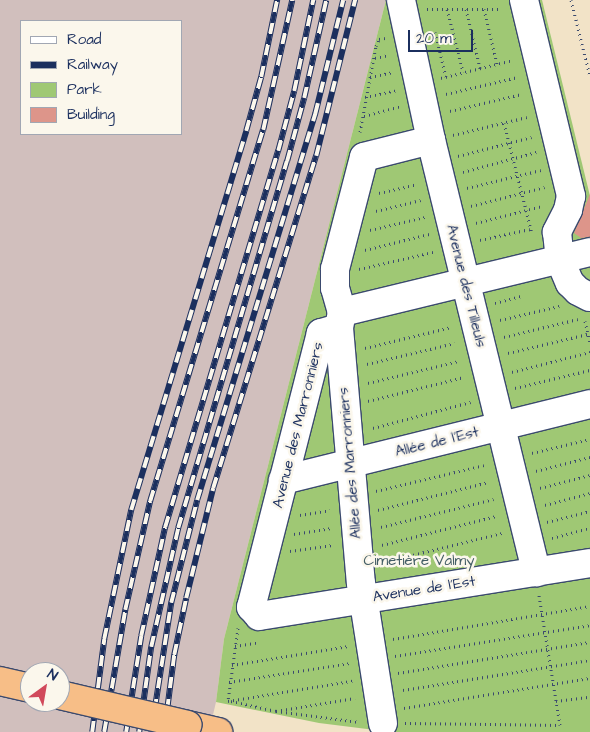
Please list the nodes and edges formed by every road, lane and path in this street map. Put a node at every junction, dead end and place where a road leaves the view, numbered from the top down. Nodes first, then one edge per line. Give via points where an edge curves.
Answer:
1 (571, 0) edge
2 (524, 2) edge
3 (412, 5) edge
4 (430, 9) junction
5 (447, 9) junction
6 (466, 9) junction
7 (484, 9) junction
8 (432, 19) dead end
9 (434, 28) dead end
10 (390, 37) dead end
11 (394, 53) dead end
12 (375, 58) junction
13 (522, 58) dead end
14 (497, 64) junction
15 (480, 68) junction
16 (398, 71) dead end
17 (462, 72) junction
18 (526, 75) dead end
19 (446, 76) junction
20 (590, 76) edge
21 (370, 77) junction
22 (435, 80) dead end
23 (402, 88) dead end
24 (530, 92) dead end
25 (438, 96) dead end
26 (365, 97) junction
27 (406, 105) dead end
28 (442, 113) dead end
29 (542, 113) junction
30 (364, 116) junction
31 (504, 122) junction
32 (431, 140) junction
33 (509, 143) junction
34 (544, 150) dead end
35 (364, 157) junction
36 (452, 157) dead end
37 (513, 158) junction
38 (549, 168) dead end
39 (456, 174) dead end
40 (518, 176) junction
41 (425, 182) dead end
42 (461, 190) dead end
43 (522, 193) junction
44 (371, 195) dead end
45 (429, 199) dead end
46 (560, 206) junction
47 (465, 207) dead end
48 (526, 210) junction
49 (366, 213) dead end
50 (433, 215) dead end
51 (470, 224) dead end
52 (531, 228) junction
53 (361, 232) dead end
54 (437, 232) dead end
55 (474, 241) dead end
56 (441, 250) dead end
57 (356, 252) dead end
58 (590, 252) edge
59 (550, 263) junction
60 (351, 271) dead end
61 (466, 284) junction
62 (561, 305) dead end
63 (587, 307) edge
64 (341, 320) junction
65 (494, 322) dead end
66 (459, 325) dead end
67 (588, 334) dead end
68 (498, 338) dead end
69 (463, 341) dead end
70 (357, 350) dead end
71 (590, 352) edge
72 (502, 355) dead end
73 (468, 358) dead end
74 (358, 366) dead end
75 (590, 370) edge
76 (506, 373) dead end
77 (472, 375) dead end
78 (360, 385) dead end
79 (510, 389) dead end
80 (478, 400) dead end
81 (362, 402) dead end
82 (590, 404) edge
83 (501, 426) junction
84 (365, 430) dead end
85 (590, 439) edge
86 (527, 454) dead end
87 (590, 457) edge
88 (493, 463) dead end
89 (350, 464) junction
90 (531, 472) dead end
91 (590, 475) edge
92 (283, 480) junction
93 (497, 480) dead end
94 (535, 490) dead end
95 (368, 493) dead end
96 (590, 493) edge
97 (502, 497) dead end
98 (539, 506) dead end
99 (590, 511) edge
100 (506, 513) dead end
101 (291, 516) dead end
102 (355, 523) junction
103 (543, 523) dead end
104 (590, 528) edge
105 (510, 530) dead end
106 (286, 535) dead end
107 (547, 539) dead end
108 (374, 547) dead end
109 (281, 553) dead end
110 (590, 563) edge
111 (376, 564) dead end
112 (536, 572) junction
113 (363, 599) junction
114 (590, 606) edge
115 (543, 614) junction
116 (259, 616) joint
117 (590, 625) edge
118 (546, 632) junction
119 (371, 651) junction
120 (590, 660) edge
121 (232, 665) dead end
122 (551, 666) junction
123 (590, 678) edge
124 (0, 681) edge
125 (229, 682) dead end
126 (554, 684) junction
127 (20, 686) edge
128 (70, 697) edge
129 (590, 697) edge
130 (228, 701) dead end
131 (556, 701) junction
132 (381, 710) junction
133 (276, 711) junction
134 (218, 732) edge

1 - 20 path
2 - 7 path via 502,9
2 - 29 lane
3 - 4 path
3 - 32 lane, Avenue des Tilleuls
4 - 5 path
4 - 8 path
5 - 6 path
5 - 17 path
6 - 7 path
6 - 15 path
7 - 14 path
9 - 19 path
10 - 12 path via 379,39
11 - 12 path
12 - 21 path
13 - 14 path
14 - 15 path
15 - 17 path
16 - 21 path
17 - 19 path
18 - 25 path
19 - 22 path
21 - 26 path
23 - 26 path
24 - 28 path
26 - 30 path
27 - 30 path
29 - 31 path
29 - 33 path via 540,135
29 - 46 lane
30 - 35 path via 359,134
31 - 32 path
31 - 33 path
32 - 35 lane
32 - 61 lane, Avenue des Tilleuls
33 - 36 path
33 - 37 path
34 - 37 path
35 - 64 lane via 335,269
37 - 39 path
37 - 40 path
38 - 40 path
40 - 42 path
40 - 43 path
41 - 44 path
43 - 46 path via 553,185
43 - 47 path
43 - 48 path
45 - 49 path
46 - 48 path
46 - 52 path
46 - 59 lane
48 - 51 path
48 - 52 path
50 - 53 path
52 - 55 path
52 - 59 path
54 - 57 path
56 - 60 path
58 - 59 lane
59 - 61 lane
59 - 63 lane via 578,290
61 - 64 lane
61 - 83 lane, Avenue des Tilleuls
62 - 65 path
63 - 68 path
64 - 89 lane, Allée des Marronniers
64 - 92 lane, Avenue des Marronniers via 321,333
66 - 70 path
67 - 72 path
69 - 74 path
71 - 76 path
73 - 78 path
75 - 79 path
77 - 81 path
80 - 84 path
82 - 83 lane, Allée de l'Est
83 - 89 lane, Allée de l'Est
83 - 112 lane, Avenue des Tilleuls
85 - 86 path
87 - 90 path
88 - 95 path
89 - 92 lane, Allée de l'Est
89 - 102 lane, Allée des Marronniers
91 - 94 path
92 - 116 lane, Avenue des Marronniers via 251,607
93 - 102 path
96 - 98 path
97 - 102 path
99 - 103 path
100 - 108 path
101 - 102 path
102 - 106 path
102 - 109 path
102 - 113 lane, Allée des Marronniers
104 - 107 path
105 - 111 path
110 - 112 lane, Avenue de l'Est
112 - 113 lane, Avenue de l'Est
112 - 115 path
113 - 116 lane, Avenue de l'Est
113 - 119 lane, Allée des Marronniers
114 - 115 path
115 - 118 path
115 - 119 path
117 - 118 path
118 - 119 path
118 - 122 path
119 - 121 path
119 - 125 path
119 - 132 lane, Allée des Marronniers
120 - 122 path
122 - 126 path
122 - 132 path
123 - 126 path
124 - 127 highway
126 - 131 path
126 - 132 path
128 - 134 highway, bridge
129 - 131 path
130 - 133 path
131 - 132 path via 560,725
132 - 133 path
132 - 133 path via 339,721

